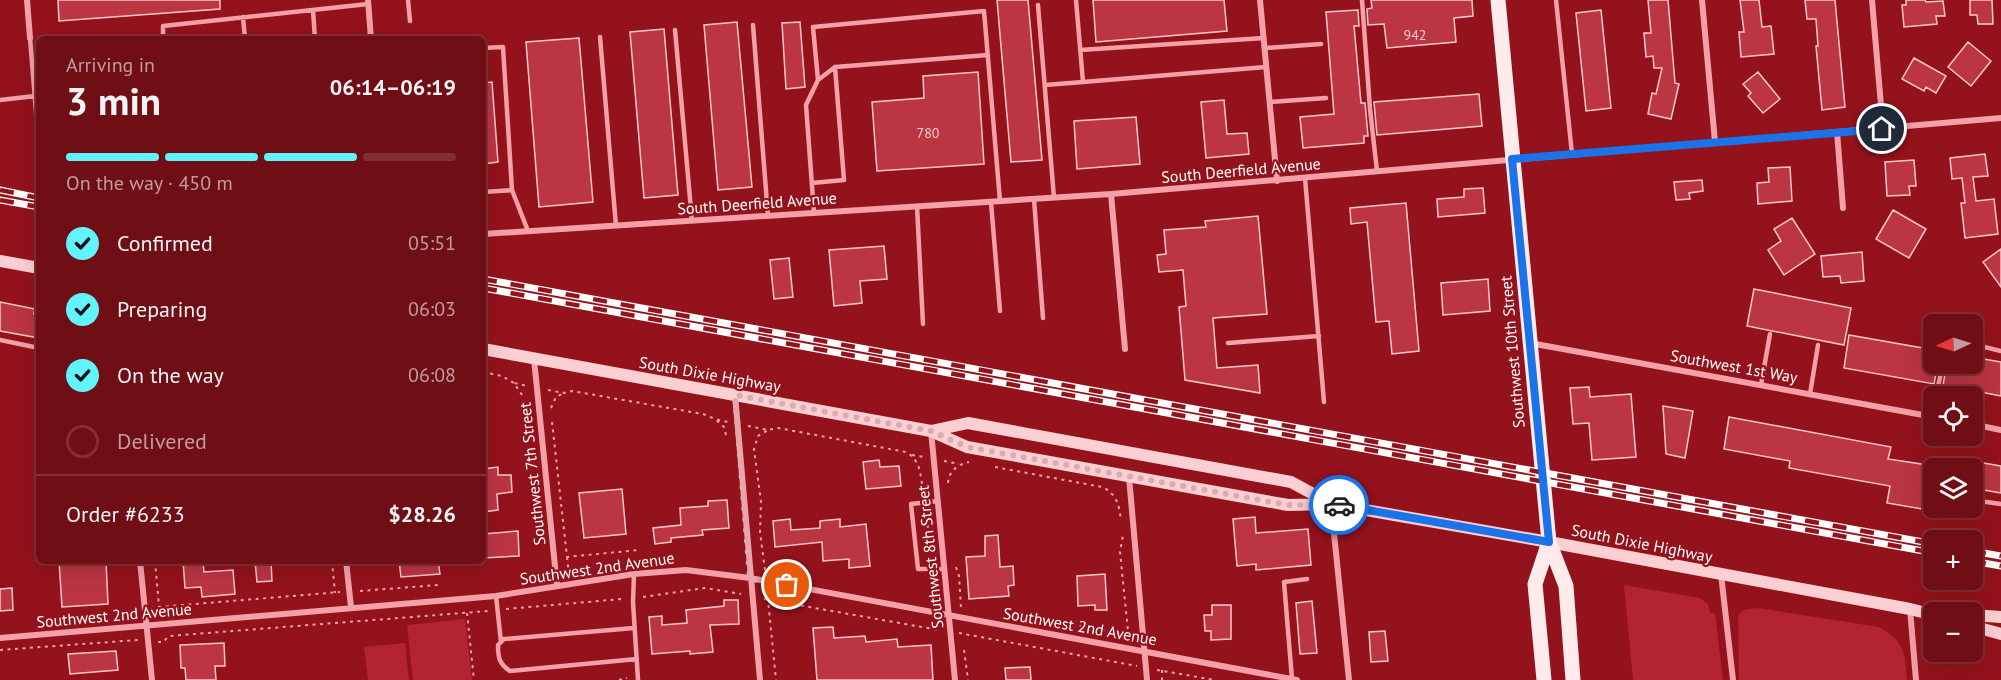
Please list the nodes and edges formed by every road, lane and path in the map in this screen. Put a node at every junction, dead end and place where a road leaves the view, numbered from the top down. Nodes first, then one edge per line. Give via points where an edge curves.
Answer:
1 (27, 0) edge
2 (408, 0) edge
3 (1076, 0) edge
4 (1260, 0) edge
5 (1362, 0) edge
6 (1498, 0) edge
7 (1556, 0) edge
8 (1702, 0) edge
9 (1872, 0) edge
10 (368, 2) edge
11 (1038, 4) dead end
12 (313, 10) junction
13 (243, 18) junction
14 (410, 21) dead end
15 (753, 25) dead end
16 (675, 30) dead end
17 (163, 36) edge
18 (245, 36) edge
19 (315, 36) edge
20 (371, 36) edge
21 (600, 37) dead end
22 (30, 38) joint
23 (1264, 38) junction
24 (1322, 44) dead end
25 (486, 48) edge
26 (1265, 48) junction
27 (1080, 50) junction
28 (988, 55) junction
29 (835, 67) junction
30 (1266, 67) junction
31 (818, 80) junction
32 (1083, 82) junction
33 (1045, 85) junction
34 (35, 96) junction
35 (1326, 98) dead end
36 (0, 99) edge
37 (1270, 102) junction
38 (36, 109) edge
39 (2001, 118) edge
40 (1882, 129) junction
41 (1837, 132) junction
42 (1715, 142) junction
43 (1572, 154) junction
44 (1512, 159) junction
45 (1377, 171) junction
46 (1305, 178) junction
47 (1277, 181) junction
48 (812, 183) junction
49 (512, 190) junction
50 (486, 192) edge
51 (1111, 194) junction
52 (1054, 198) junction
53 (1034, 199) junction
54 (1000, 201) junction
55 (991, 202) junction
56 (917, 206) junction
57 (1844, 208) dead end
58 (814, 213) junction
59 (768, 216) junction
60 (692, 221) junction
61 (616, 226) junction
62 (528, 231) junction
63 (486, 234) edge
64 (0, 261) edge
65 (36, 267) edge
66 (1000, 311) dead end
67 (1043, 318) dead end
68 (923, 324) dead end
69 (1770, 334) dead end
70 (1319, 336) junction
71 (0, 340) edge
72 (1228, 343) dead end
73 (1530, 343) junction
74 (1818, 345) dead end
75 (36, 347) edge
76 (1983, 347) edge
77 (1125, 349) dead end
78 (486, 350) edge
79 (2001, 351) edge
80 (534, 358) junction
81 (486, 373) edge
82 (514, 383) junction
83 (1761, 385) junction
84 (537, 387) junction
85 (564, 393) junction
86 (1810, 394) junction
87 (522, 395) dead end
88 (735, 395) junction
89 (1324, 402) dead end
90 (1923, 415) edge
91 (715, 419) junction
92 (737, 423) junction
93 (1983, 426) edge
94 (768, 430) junction
95 (2001, 430) edge
96 (931, 431) junction
97 (726, 435) dead end
98 (893, 448) dead end
99 (979, 464) dead end
100 (989, 466) dead end
101 (1129, 476) junction
102 (948, 488) dead end
103 (938, 501) junction
104 (1983, 502) edge
105 (1331, 504) junction
106 (2001, 504) edge
107 (1122, 525) dead end
108 (1123, 535) dead end
109 (1549, 542) junction
110 (638, 550) dead end
111 (567, 557) junction
112 (140, 564) edge
113 (155, 564) edge
114 (332, 564) edge
115 (346, 564) edge
116 (955, 566) dead end
117 (945, 569) junction
118 (634, 574) junction
119 (1721, 574) junction
120 (750, 579) junction
121 (1307, 579) dead end
122 (766, 582) junction
123 (570, 584) junction
124 (438, 585) dead end
125 (557, 586) junction
126 (364, 590) dead end
127 (349, 591) junction
128 (335, 592) junction
129 (496, 596) junction
130 (752, 596) junction
131 (633, 598) junction
132 (768, 599) junction
133 (159, 607) junction
134 (351, 608) junction
135 (1910, 609) junction
136 (497, 610) junction
137 (1923, 610) edge
138 (1923, 612) edge
139 (467, 613) junction
140 (949, 615) junction
141 (1983, 616) edge
142 (2001, 617) edge
143 (962, 618) junction
144 (1065, 623) dead end
145 (161, 625) junction
146 (147, 626) junction
147 (634, 628) junction
148 (1983, 629) edge
149 (951, 632) junction
150 (961, 634) junction
151 (2001, 634) edge
152 (0, 638) edge
153 (163, 642) junction
154 (501, 642) junction
155 (148, 643) junction
156 (963, 645) dead end
157 (0, 650) edge
158 (1145, 652) junction
159 (637, 659) junction
160 (1146, 668) junction
161 (1162, 670) junction
162 (152, 680) edge
163 (474, 680) edge
164 (638, 680) edge
165 (760, 680) edge
166 (776, 680) edge
167 (955, 680) edge
168 (968, 680) edge
169 (1147, 680) edge
170 (1162, 680) edge
171 (1215, 680) edge
172 (1295, 680) edge
173 (1348, 680) edge
174 (1544, 680) edge
175 (1573, 680) edge
176 (1733, 680) edge
177 (1916, 680) edge

1 - 22 street
2 - 14 lane
3 - 27 lane
4 - 23 street
5 - 45 lane
6 - 44 main road, Southwest 10th Street
7 - 43 lane
8 - 42 street
9 - 40 street
10 - 12 lane
10 - 20 street
11 - 33 lane
12 - 13 lane
12 - 19 lane
13 - 17 lane via 163,26
13 - 18 lane
15 - 59 lane
16 - 60 lane
21 - 61 lane
22 - 34 lane
23 - 26 street
23 - 27 lane
24 - 26 lane
25 - 49 lane via 503,47
26 - 30 street
27 - 32 lane
28 - 29 lane
28 - 31 lane via 984,11 813,27
28 - 54 lane
29 - 31 lane
29 - 48 lane via 844,180
30 - 32 lane
30 - 37 street
31 - 48 lane via 806,105
32 - 33 lane
33 - 52 lane
34 - 36 lane
34 - 38 lane
35 - 37 lane
37 - 47 street
39 - 40 street, South Deerfield Avenue
40 - 41 street, South Deerfield Avenue
41 - 42 street, South Deerfield Avenue
41 - 57 street
42 - 43 street, South Deerfield Avenue
43 - 44 street, South Deerfield Avenue
44 - 45 street, South Deerfield Avenue
44 - 73 main road, Southwest 10th Street
45 - 46 street, South Deerfield Avenue
46 - 47 street, South Deerfield Avenue
46 - 70 lane
47 - 51 street, South Deerfield Avenue
48 - 58 lane
49 - 50 lane
49 - 62 lane
51 - 52 street, South Deerfield Avenue
51 - 77 street
52 - 53 street, South Deerfield Avenue
53 - 54 street, South Deerfield Avenue
53 - 67 lane
54 - 55 street, South Deerfield Avenue
55 - 56 street, South Deerfield Avenue
55 - 66 lane
56 - 58 street, South Deerfield Avenue
56 - 68 lane
58 - 59 street, South Deerfield Avenue
59 - 60 street, South Deerfield Avenue
60 - 61 street, South Deerfield Avenue
61 - 62 street, South Deerfield Avenue
62 - 63 street, South Deerfield Avenue
64 - 65 main road
69 - 83 lane
70 - 72 lane
70 - 89 lane
71 - 75 lane
73 - 83 street, Southwest 1st Way
73 - 109 main road, Southwest 10th Street
74 - 86 lane
76 - 79 lane
78 - 80 main road, South Dixie Highway
80 - 84 street, Southwest 7th Street
80 - 88 main road, South Dixie Highway
81 - 82 path
82 - 84 path
82 - 87 path
83 - 86 street, Southwest 1st Way
84 - 85 path
84 - 125 street, Southwest 7th Street
85 - 91 path via 572,391
85 - 111 path via 556,397 550,415
86 - 90 street, Southwest 1st Way
88 - 92 street
88 - 96 main road, South Dixie Highway
91 - 92 path
91 - 97 path
92 - 94 path
92 - 120 street
93 - 95 street
94 - 98 path via 777,428
94 - 122 path via 758,436 754,449
96 - 101 main road, South Dixie Highway via 967,447
96 - 103 street, Southwest 8th Street
96 - 105 main road, South Dixie Highway via 968,423 1291,482
99 - 102 path via 968,462 954,468
100 - 107 path via 1110,490 1119,505
101 - 105 main road, South Dixie Highway via 1288,505
101 - 158 street
103 - 117 street, Southwest 8th Street
103 - 117 lane via 911,504 918,569
104 - 106 lane
105 - 109 main road, South Dixie Highway
105 - 173 street
108 - 144 path via 1120,552 1128,631 1126,634
109 - 119 main road, South Dixie Highway
109 - 174 main road, Southwest 10th Street via 1535,584
109 - 175 main road, Southwest 10th Street via 1566,586
110 - 111 path
111 - 123 path
112 - 146 street
113 - 133 path
114 - 128 path
115 - 127 street
116 - 143 path
117 - 140 street, Southwest 8th Street
118 - 120 street, Southwest 2nd Avenue via 686,570
118 - 123 street, Southwest 2nd Avenue
118 - 131 lane
119 - 135 main road, South Dixie Highway
119 - 176 street
120 - 122 street, Southwest 2nd Avenue
120 - 130 street
121 - 172 lane via 1284,582
122 - 132 path
122 - 140 street, Southwest 2nd Avenue
123 - 125 street, Southwest 2nd Avenue
124 - 126 path
125 - 129 street, Southwest 2nd Avenue
127 - 128 path
127 - 134 street
128 - 133 path
129 - 134 street, Southwest 2nd Avenue
129 - 136 lane
130 - 131 path via 705,588
130 - 132 path
130 - 165 street
131 - 136 path
131 - 147 lane
132 - 149 path
132 - 166 path
133 - 145 path
134 - 145 street, Southwest 2nd Avenue
135 - 137 main road, South Dixie Highway
135 - 138 main road, South Dixie Highway
135 - 177 street
136 - 139 path
136 - 154 lane
139 - 153 path via 169,636
139 - 163 path
140 - 143 street, Southwest 2nd Avenue
140 - 149 street, Southwest 8th Street
141 - 142 main road
143 - 150 path
143 - 158 street, Southwest 2nd Avenue
145 - 146 street, Southwest 2nd Avenue
145 - 153 path
146 - 152 street, Southwest 2nd Avenue
146 - 155 street
147 - 154 lane
147 - 159 lane
148 - 151 main road
149 - 150 path
149 - 167 street, Southwest 8th Street
150 - 160 path
153 - 155 path
154 - 159 lane via 498,656 502,666 510,671
155 - 157 path via 133,639
155 - 162 street
156 - 168 path
158 - 160 street
158 - 172 street, Southwest 2nd Avenue
159 - 164 lane
160 - 161 path
160 - 169 street
161 - 170 path
161 - 171 path

